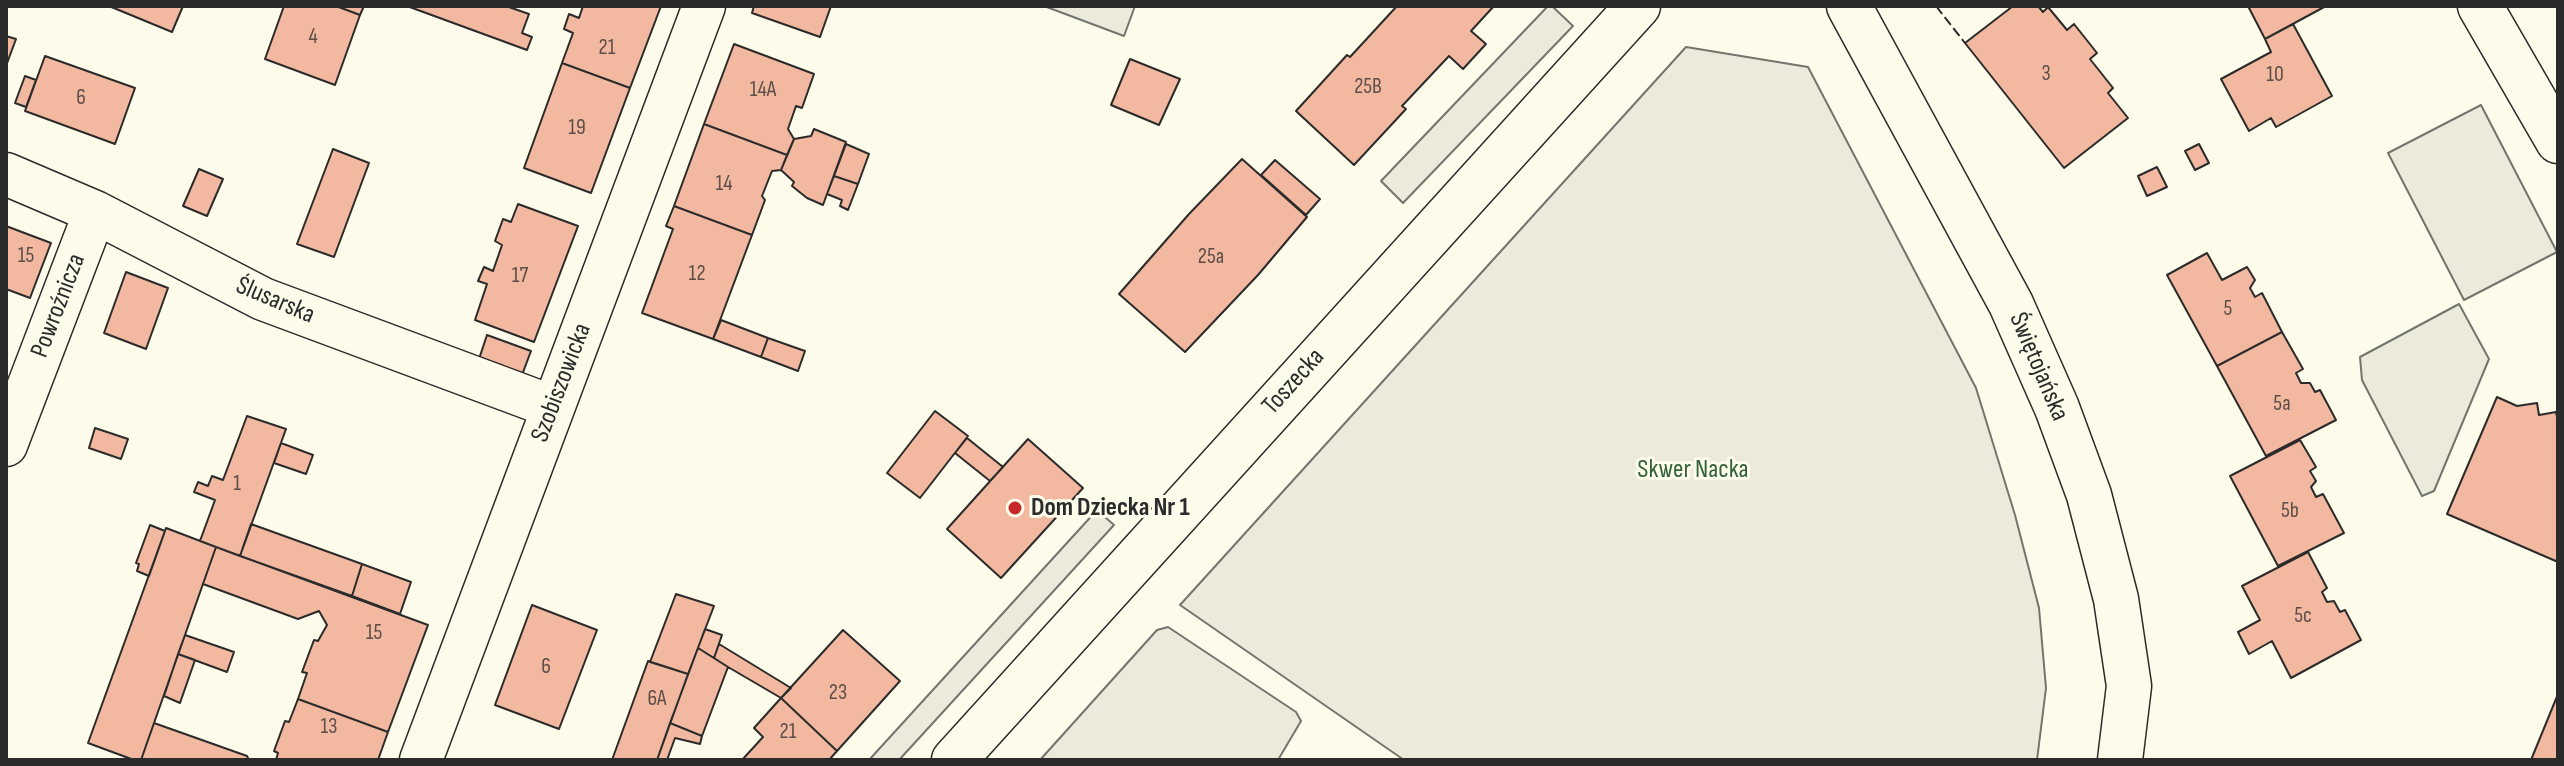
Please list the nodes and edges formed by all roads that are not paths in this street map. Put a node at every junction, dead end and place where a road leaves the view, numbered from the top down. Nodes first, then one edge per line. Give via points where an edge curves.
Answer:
1 (704, 6) edge
2 (1638, 6) edge
3 (1849, 6) edge
4 (2480, 6) edge
5 (2558, 141) edge
6 (6, 174) edge
7 (95, 212) junction
8 (553, 407) junction
9 (6, 445) edge
10 (421, 760) edge
11 (954, 760) edge
12 (2120, 760) edge

1 - 8 street, Szobiszowicka
2 - 11 main road, Toszecka
3 - 12 main road, Świętojańska via 2011,304 2089,495 2116,599 2129,686
4 - 5 main road
6 - 7 street, Ślusarska
7 - 8 street, Ślusarska via 263,299
7 - 9 street, Powroźnicza
8 - 10 street, Szobiszowicka

